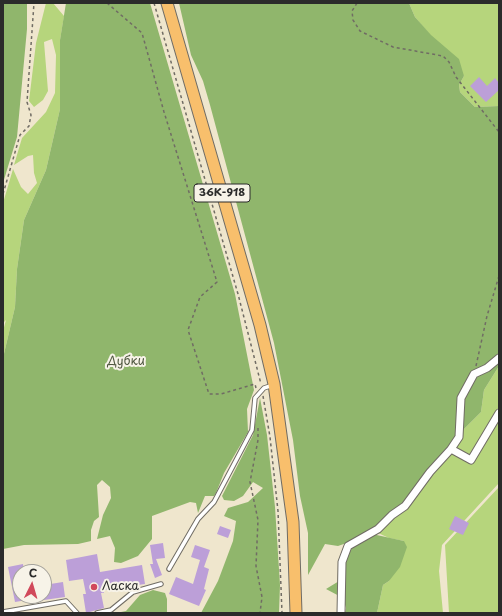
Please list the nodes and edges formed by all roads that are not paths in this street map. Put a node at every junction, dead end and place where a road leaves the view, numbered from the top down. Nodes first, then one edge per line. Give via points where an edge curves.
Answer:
1 (167, 3) edge
2 (499, 358) edge
3 (274, 384) junction
4 (499, 413) edge
5 (451, 449) junction
6 (169, 569) dead end
7 (161, 584) dead end
8 (3, 612) edge
9 (77, 613) edge
10 (97, 613) edge
11 (296, 613) edge
12 (341, 613) edge

1 - 3 main road, 36К-918 via 260,324
2 - 5 street via 474,374 460,398 459,437
3 - 6 lane via 262,390 255,398 252,430 214,502 198,519
3 - 11 main road, 36К-918 via 293,522
4 - 5 street via 471,460
5 - 12 street via 405,506 378,529 348,546 342,562
7 - 10 lane via 134,592 111,610
8 - 9 lane via 66,601

